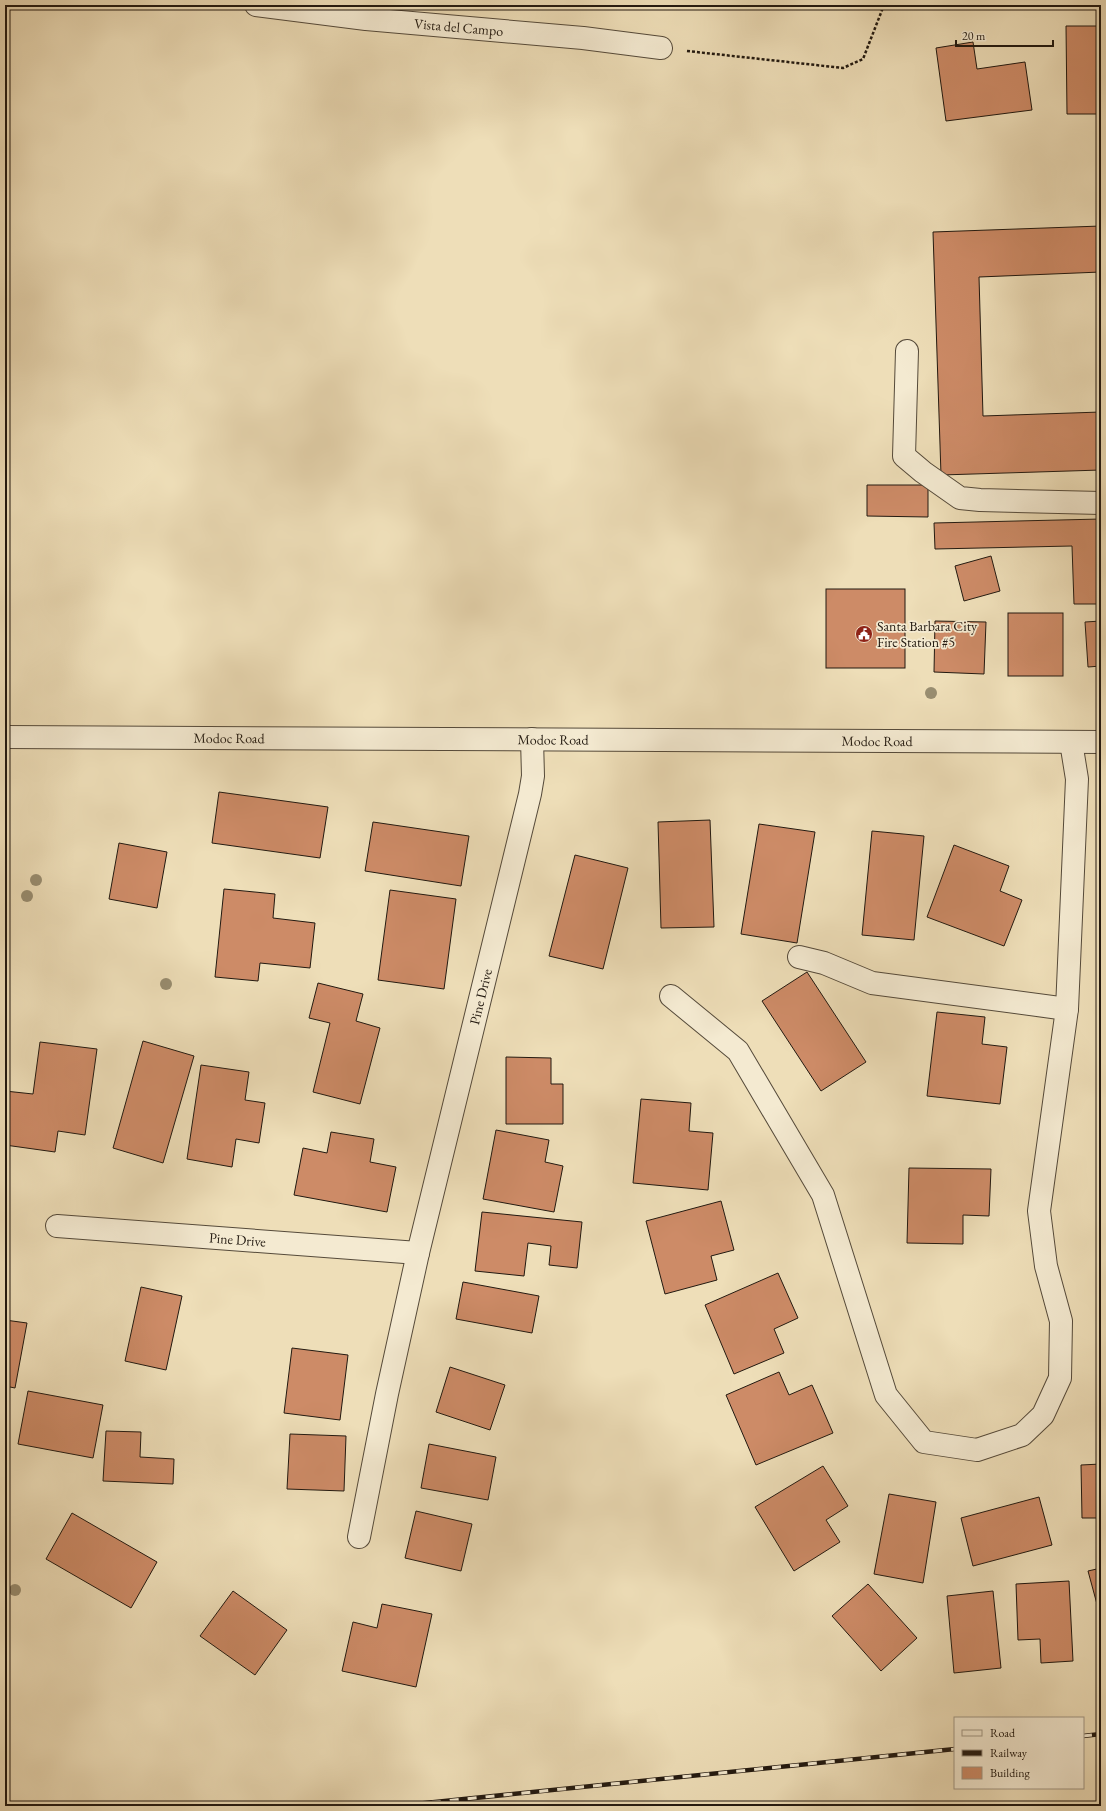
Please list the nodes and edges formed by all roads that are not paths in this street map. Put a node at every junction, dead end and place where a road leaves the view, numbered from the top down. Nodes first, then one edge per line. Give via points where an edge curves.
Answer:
1 (256, 5) edge
2 (661, 48) road end
3 (907, 351) dead end
4 (1101, 503) edge
5 (5, 737) edge
6 (532, 739) junction
7 (1071, 742) junction
8 (1101, 742) edge
9 (799, 957) dead end
10 (671, 996) dead end
11 (1067, 1009) junction
12 (57, 1226) dead end
13 (418, 1253) junction
14 (359, 1537) dead end

1 - 2 street, Vista del Campo via 366,19 583,38
3 - 4 street via 904,456 923,472 960,498
5 - 6 street, Modoc Road
6 - 7 street, Modoc Road
6 - 13 street, Pine Drive via 533,776 530,794
7 - 8 street, Modoc Road
7 - 11 street via 1077,779
9 - 11 street via 824,963 872,983
10 - 11 street via 738,1050 823,1195 886,1395 924,1442 977,1450 1022,1434 1043,1416 1060,1378 1060,1321 1046,1266 1039,1211
12 - 13 street, Pine Drive
13 - 14 street, Pine Drive

